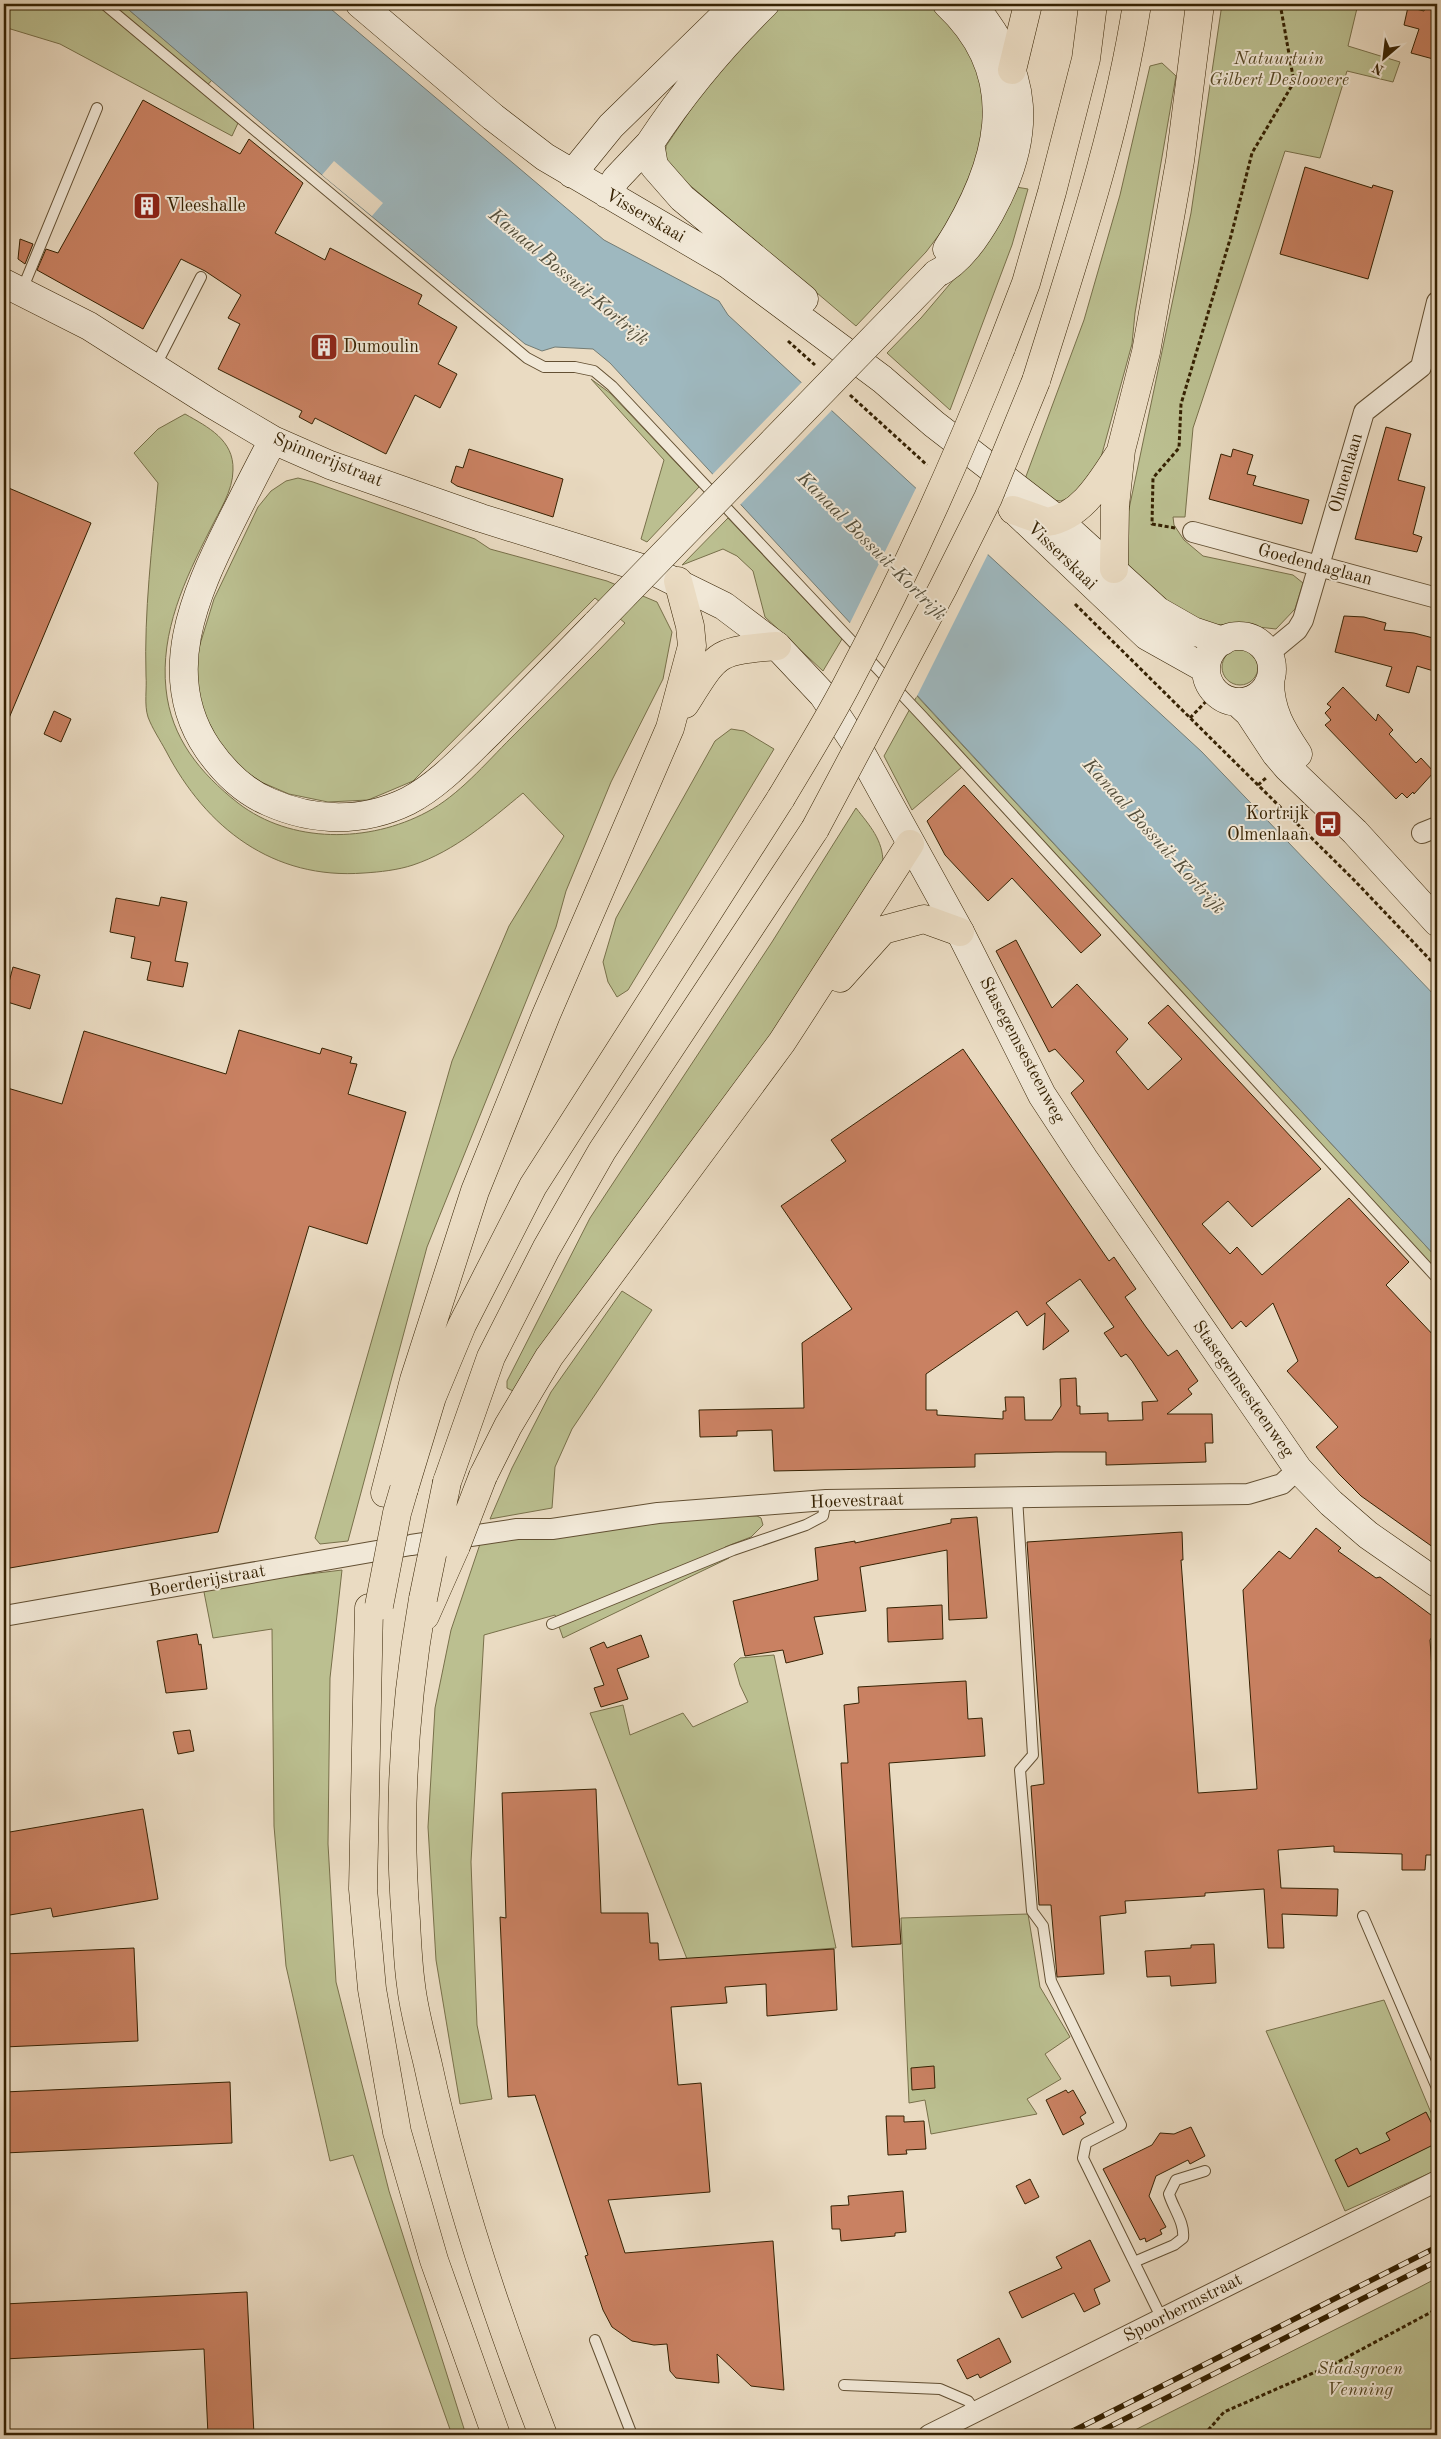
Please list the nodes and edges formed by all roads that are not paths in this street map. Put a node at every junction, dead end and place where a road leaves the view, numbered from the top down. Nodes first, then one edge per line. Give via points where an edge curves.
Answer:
1 (104, 4) edge
2 (360, 4) edge
3 (736, 4) edge
4 (765, 4) edge
5 (947, 4) edge
6 (972, 4) edge
7 (1028, 4) edge
8 (1093, 4) edge
9 (1137, 4) edge
10 (1200, 4) edge
11 (1012, 70) junction
12 (97, 108) dead end
13 (996, 132) junction
14 (650, 143) junction
15 (572, 174) junction
16 (607, 194) junction
17 (936, 274) junction
18 (201, 277) dead end
19 (13, 287) edge
20 (1437, 302) edge
21 (154, 368) junction
22 (882, 379) junction
23 (934, 424) junction
24 (273, 440) junction
25 (1121, 450) junction
26 (1013, 510) junction
27 (1057, 519) junction
28 (1193, 532) road end
29 (1320, 565) junction
30 (1114, 569) junction
31 (678, 581) junction
32 (1437, 598) edge
33 (1223, 640) junction
34 (777, 646) junction
35 (1268, 654) junction
36 (1270, 681) junction
37 (1219, 688) junction
38 (670, 728) junction
39 (1355, 832) junction
40 (910, 844) junction
41 (1437, 922) edge
42 (960, 932) junction
43 (782, 1042) junction
44 (1437, 1278) edge
45 (1298, 1469) junction
46 (394, 1491) junction
47 (1017, 1498) junction
48 (826, 1500) junction
49 (411, 1545) joint
50 (1437, 1583) edge
51 (428, 1598) junction
52 (4, 1616) edge
53 (552, 1624) dead end
54 (1363, 1916) dead end
55 (1437, 2088) edge
56 (1205, 2171) dead end
57 (1437, 2180) edge
58 (1134, 2262) junction
59 (1162, 2319) junction
60 (595, 2340) dead end
61 (844, 2385) dead end
62 (976, 2412) junction
63 (496, 2435) edge
64 (543, 2435) edge
65 (632, 2435) edge
66 (929, 2435) edge

1 - 44 lane via 527,358 544,367 594,371 612,386 922,716
2 - 15 street, Visserskaai via 493,117
3 - 15 street via 611,126
4 - 14 street via 684,95
5 - 13 street via 961,18 988,62 997,102
6 - 11 street via 997,38
7 - 11 highway
8 - 46 highway, bridge via 1086,59 1026,284 952,469 909,561 846,688 781,798 533,1186 462,1325
9 - 51 highway, bridge via 1127,65 1091,206 1036,380 988,498 877,716 815,829 602,1151 546,1249 491,1357 447,1482
10 - 25 highway via 1180,161 1155,304
11 - 13 street
11 - 17 street via 1020,126 1010,173 971,242 949,268
12 - 19 lane
13 - 17 street via 983,181 939,260
14 - 16 street via 616,179
14 - 22 street via 654,166 682,198 818,310
15 - 16 street, Visserskaai
16 - 22 street, Visserskaai via 728,265
17 - 24 street, bridge via 467,755 429,788 410,800 376,813 329,818 291,811 256,796 227,774 197,732 187,704 183,658 190,620 204,579
18 - 21 lane
19 - 21 street, Spinnerijstraat via 89,326
20 - 29 street, Olmenlaan via 1421,367 1364,412
21 - 24 street, Spinnerijstraat
22 - 23 street, Visserskaai
23 - 26 street, Visserskaai
23 - 27 street, Visserskaai
24 - 31 street, Spinnerijstraat via 481,518 623,560
25 - 27 highway via 1093,492 1078,507
25 - 30 highway via 1115,506
26 - 27 highway via 1047,522
26 - 37 street, Visserskaai via 1147,636
27 - 30 street, Visserskaai
28 - 29 street, Goedendaglaan
29 - 32 street, Goedendaglaan
29 - 35 street, Olmenlaan via 1300,625
30 - 33 street, Visserskaai via 1166,617 1193,631
31 - 34 street, Stasegemsesteenweg via 724,606
31 - 38 highway via 692,646
33 - 35 street via 1243,636 1262,645
33 - 37 street via 1209,654
34 - 38 highway via 734,650 717,658
34 - 40 street, Stasegemsesteenweg via 823,695 874,775
35 - 36 street
36 - 37 street via 1257,697
36 - 39 street, Visserskaai via 1270,699 1278,724
37 - 39 street, Visserskaai via 1248,713 1276,754 1303,784
38 - 46 highway via 546,1015 475,1191 414,1380
39 - 41 street, Visserskaai
40 - 42 street, Stasegemsesteenweg
40 - 43 highway
42 - 43 highway via 924,919 883,930
42 - 45 street, Stasegemsesteenweg via 1042,1095
43 - 51 highway, bridge via 549,1357 508,1426 483,1476 456,1546
45 - 47 street, Hoevestraat via 1282,1484 1248,1494
45 - 50 street, Stasegemsesteenweg via 1368,1535
46 - 63 highway via 369,1558 374,1607 369,1661 363,1889 372,1988 397,2132 434,2260
47 - 48 street, Hoevestraat
47 - 58 lane via 1033,1756 1020,1770 1032,1911 1043,1926 1051,1981 1121,2125 1086,2143 1083,2158
48 - 49 street, Hoevestraat via 658,1513
48 - 53 lane via 823,1516 806,1525 733,1550
49 - 52 street, Boerderijstraat
51 - 64 highway via 416,1635 403,1750 401,1857 411,1985 441,2128 472,2236 509,2348
54 - 55 lane
56 - 58 lane via 1176,2180 1169,2194 1184,2228 1183,2238
57 - 59 street, Spoorbermstraat
58 - 59 lane
59 - 62 street, Spoorbermstraat
60 - 65 lane
61 - 62 lane via 940,2388 968,2401
62 - 66 street, Spoorbermstraat

